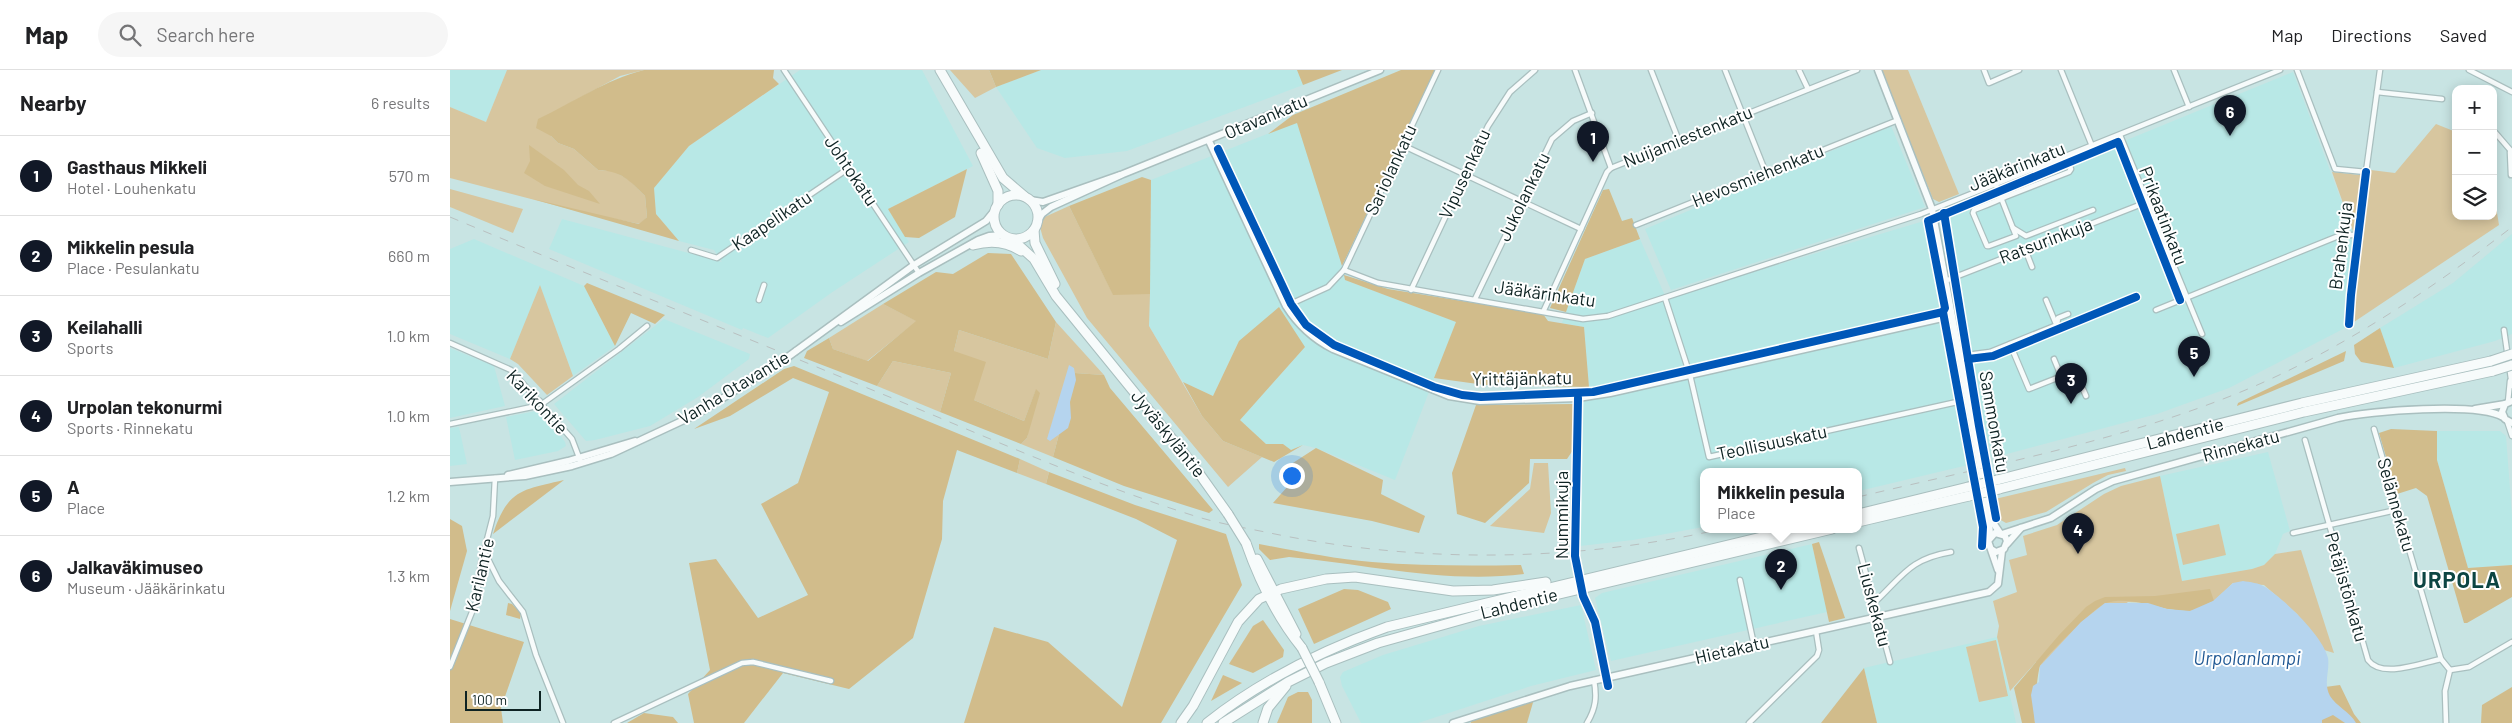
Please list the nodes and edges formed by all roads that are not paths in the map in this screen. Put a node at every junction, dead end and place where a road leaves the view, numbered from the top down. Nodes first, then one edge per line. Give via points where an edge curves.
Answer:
1 (784, 70) edge
2 (940, 70) edge
3 (1380, 70) edge
4 (1438, 70) edge
5 (1535, 70) edge
6 (1575, 70) edge
7 (1651, 70) edge
8 (1725, 70) edge
9 (1799, 70) edge
10 (1857, 70) edge
11 (1878, 70) edge
12 (1984, 70) edge
13 (2019, 70) edge
14 (2068, 70) edge
15 (2174, 70) edge
16 (2280, 70) edge
17 (2297, 70) edge
18 (2380, 70) edge
19 (2470, 70) edge
20 (2061, 71) edge
21 (1808, 89) junction
22 (2377, 92) junction
23 (2512, 92) edge
24 (954, 96) junction
25 (2442, 99) dead end
26 (2189, 107) junction
27 (1592, 112) junction
28 (1743, 115) junction
29 (1898, 120) junction
30 (2120, 135) junction
31 (2497, 135) edge
32 (1209, 141) junction
33 (1679, 141) junction
34 (1402, 145) junction
35 (2092, 146) junction
36 (2511, 152) edge
37 (2066, 156) junction
38 (849, 168) junction
39 (1611, 168) junction
40 (1766, 173) junction
41 (1123, 174) junction
42 (1465, 175) junction
43 (2511, 175) edge
44 (1996, 185) junction
45 (1027, 198) junction
46 (2001, 199) junction
47 (1522, 201) junction
48 (2147, 202) junction
49 (996, 208) junction
50 (1932, 210) junction
51 (2093, 210) dead end
52 (1636, 225) dead end
53 (1035, 226) junction
54 (2013, 228) junction
55 (1581, 229) junction
56 (2358, 234) dead end
57 (1003, 235) junction
58 (1013, 240) junction
59 (973, 245) junction
60 (2024, 249) junction
61 (691, 250) dead end
62 (914, 265) junction
63 (1038, 266) junction
64 (2032, 266) dead end
65 (1344, 270) junction
66 (919, 273) junction
67 (1945, 281) junction
68 (764, 285) dead end
69 (1411, 290) junction
70 (1666, 298) junction
71 (2187, 298) junction
72 (1475, 299) junction
73 (759, 300) dead end
74 (2046, 300) dead end
75 (1286, 306) junction
76 (1544, 310) junction
77 (2156, 310) dead end
78 (2068, 314) dead end
79 (1951, 316) junction
80 (2057, 325) junction
81 (647, 326) dead end
82 (826, 330) junction
83 (1082, 330) junction
84 (2504, 330) dead end
85 (2202, 334) dead end
86 (450, 342) edge
87 (2010, 344) junction
88 (2512, 354) edge
89 (1959, 356) junction
90 (2054, 359) dead end
91 (2512, 365) edge
92 (1690, 375) junction
93 (2061, 376) junction
94 (2511, 383) edge
95 (2086, 396) dead end
96 (1966, 400) junction
97 (541, 402) junction
98 (2508, 402) edge
99 (2472, 411) junction
100 (2507, 420) edge
101 (450, 424) edge
102 (2374, 429) dead end
103 (2512, 436) edge
104 (2305, 440) dead end
105 (581, 460) junction
106 (495, 478) junction
107 (450, 482) edge
108 (1998, 485) junction
109 (1969, 491) junction
110 (1987, 503) junction
111 (2396, 510) junction
112 (1862, 513) edge
113 (1862, 521) edge
114 (2328, 526) junction
115 (2022, 527) junction
116 (1778, 533) edge
117 (1815, 533) edge
118 (2293, 533) dead end
119 (2001, 534) junction
120 (1989, 538) junction
121 (2007, 544) junction
122 (1859, 548) dead end
123 (1991, 549) junction
124 (2002, 551) junction
125 (484, 552) junction
126 (1951, 552) dead end
127 (1998, 570) junction
128 (1584, 578) junction
129 (1740, 580) dead end
130 (1272, 593) junction
131 (1874, 603) junction
132 (1878, 617) junction
133 (1816, 631) junction
134 (2512, 642) edge
135 (1754, 645) junction
136 (2441, 659) junction
137 (1890, 662) dead end
138 (450, 667) edge
139 (2450, 670) junction
140 (1594, 680) junction
141 (831, 681) dead end
142 (1288, 682) junction
143 (1333, 721) edge
144 (563, 723) edge
145 (614, 723) edge
146 (1181, 723) edge
147 (1207, 723) edge
148 (1224, 723) edge
149 (1263, 723) edge
150 (1453, 723) edge
151 (1587, 723) edge
152 (1749, 723) edge
153 (2446, 723) edge

1 - 38 street, Johtokatu
2 - 24 highway
3 - 32 street, Otavankatu
4 - 34 street, Sariolankatu
5 - 42 street, Vipusenkatu via 1510,92 1498,108
6 - 27 street
7 - 33 street
8 - 28 street
9 - 21 street
10 - 21 street, Nuijamiestenkatu
11 - 29 street, Sammonkatu
12 - 13 street via 1989,82
14 - 20 street
15 - 26 street
16 - 26 street, Jääkärinkatu
17 - 22 street via 2335,169 2366,172
18 - 22 street
19 - 23 street
20 - 35 street
21 - 28 street, Nuijamiestenkatu
22 - 25 street
24 - 45 highway via 1003,178
24 - 49 highway via 994,180 999,195
26 - 30 street, Jääkärinkatu
27 - 39 street
27 - 47 street, Jukolankatu via 1573,121 1552,139
28 - 33 street, Nuijamiestenkatu
28 - 40 street
29 - 40 street, Hevosmiehenkatu
29 - 50 street, Sammonkatu
30 - 35 street, Jääkärinkatu
30 - 48 street, Prikaatinkatu
31 - 36 street
32 - 41 street, Otavankatu
32 - 75 street, Yrittäjänkatu
33 - 39 street, Nuijamiestenkatu
34 - 42 street
34 - 65 street, Sariolankatu
35 - 37 street, Jääkärinkatu
36 - 43 street
37 - 44 street, Jääkärinkatu
37 - 46 street via 2070,169 2065,174
38 - 61 street, Kaapelikatu via 717,258
38 - 62 street, Johtokatu
39 - 55 street, Nuijamiestenkatu
40 - 52 street, Hevosmiehenkatu
41 - 45 street, Otavankatu via 1043,202
41 - 53 street, Otavankatu via 1051,207
42 - 47 street
42 - 69 street, Vipusenkatu
44 - 46 street
44 - 50 street, Jääkärinkatu
45 - 49 highway via 1008,196
45 - 53 highway via 1037,210
46 - 54 street
46 - 54 street via 1973,213 1986,246 2016,236
47 - 55 street
47 - 72 street, Jukolankatu
48 - 60 street, Ratsurinkuja
48 - 71 street, Prikaatinkatu
49 - 57 highway via 996,222
49 - 62 street, Vanha Otavantie via 981,225
50 - 67 street, Sammonkatu
50 - 70 street, Jääkärinkatu
51 - 54 street via 2026,236
53 - 58 highway via 1026,238
53 - 83 highway, Jyväskyläntie via 1035,243 1041,257
55 - 76 street, Nuijamiestenkatu
56 - 71 street via 2341,235
57 - 58 highway
57 - 59 street, Vanha Otavantie via 988,236
58 - 63 highway, Jyväskyläntie via 1029,252
59 - 63 highway via 994,241 1010,245
59 - 66 street, Vanha Otavantie
60 - 64 street
60 - 67 street, Ratsurinkuja
62 - 66 street, Johtokatu
62 - 82 street, Vanha Otavantie
63 - 83 highway, Jyväskyläntie
65 - 69 street, Jääkärinkatu via 1378,283
65 - 75 street via 1328,286
66 - 82 street, Vanha Otavantie
67 - 79 street, Sammonkatu
68 - 73 street
69 - 72 street, Jääkärinkatu
70 - 76 street, Jääkärinkatu via 1593,319
70 - 92 street, Teollisuuskatu
71 - 77 street
71 - 85 street, Prikaatinkatu
72 - 76 street, Jääkärinkatu
74 - 80 street
75 - 92 street, Yrittäjänkatu via 1304,329 1325,345 1418,385 1469,400 1593,397
78 - 80 street via 2058,318
79 - 89 street, Sammonkatu
79 - 92 street, Yrittäjänkatu
80 - 87 street
81 - 97 street
82 - 105 street, Vanha Otavantie, bridge via 699,413 624,449
83 - 130 highway, Jyväskyläntie, bridge via 1191,462 1246,543
84 - 94 street
86 - 97 street, Karikontie via 511,370
87 - 89 street via 1990,352
87 - 93 street via 2029,389
88 - 108 highway, Lahdentie, bridge via 2302,403
89 - 96 street, Sammonkatu
90 - 93 street
91 - 108 highway, Lahdentie, bridge
92 - 96 street, Teollisuuskatu via 1709,457
93 - 95 street via 2075,370
94 - 98 street
96 - 110 street, Sammonkatu
97 - 101 street via 532,407
97 - 105 street, Karikontie via 572,439
98 - 99 street, Rinnekatu
98 - 100 street via 2502,409
99 - 100 street, Rinnekatu via 2493,413
99 - 115 street, Rinnekatu via 2386,410 2338,418 2113,481 2051,518
100 - 103 street
102 - 111 street, Selännekatu
104 - 114 street, Petäjistönkatu
105 - 106 street, Vanha Otavantie via 525,476
106 - 107 street, Vanha Otavantie
106 - 125 street, Karilantie via 493,516
108 - 109 highway, Lahdentie, bridge
109 - 112 highway, Lahdentie
109 - 113 highway, Lahdentie
110 - 119 street, Sammonkatu via 1992,522
110 - 120 street, Sammonkatu
111 - 114 street
111 - 136 street, Selännekatu
114 - 118 street
114 - 136 street, Petäjistönkatu via 2371,664 2385,669
115 - 119 street, Rinnekatu
115 - 121 street
116 - 128 highway, Lahdentie
117 - 142 highway, Lahdentie via 1465,617 1378,643
119 - 120 street via 1995,533
119 - 121 street
120 - 123 street
121 - 124 street
122 - 131 street, Liuskekatu
123 - 124 street
123 - 127 street
124 - 127 street, Hietakatu
125 - 138 street, Karilantie via 476,602
125 - 144 street via 499,581 523,612
126 - 131 street via 1927,557 1914,564
127 - 132 street, Hietakatu via 1998,584 1989,592
128 - 130 highway via 1474,591 1341,577
128 - 147 highway, Lahdentie via 1422,617 1362,636 1249,692
129 - 135 street
130 - 143 highway, Jyväskyläntie, bridge via 1319,682
130 - 146 highway via 1259,599 1238,622
131 - 132 street, Liuskekatu
132 - 133 street, Hietakatu
132 - 137 street, Liuskekatu
133 - 135 street, Hietakatu
133 - 152 street via 1817,656
134 - 139 street via 2469,667
135 - 140 street, Hietakatu
136 - 139 street, Selännekatu
139 - 153 street
140 - 150 street, Hietakatu
140 - 151 street via 1597,695
141 - 145 street via 752,662 742,663
142 - 148 highway, Lahdentie
142 - 149 highway via 1268,708

